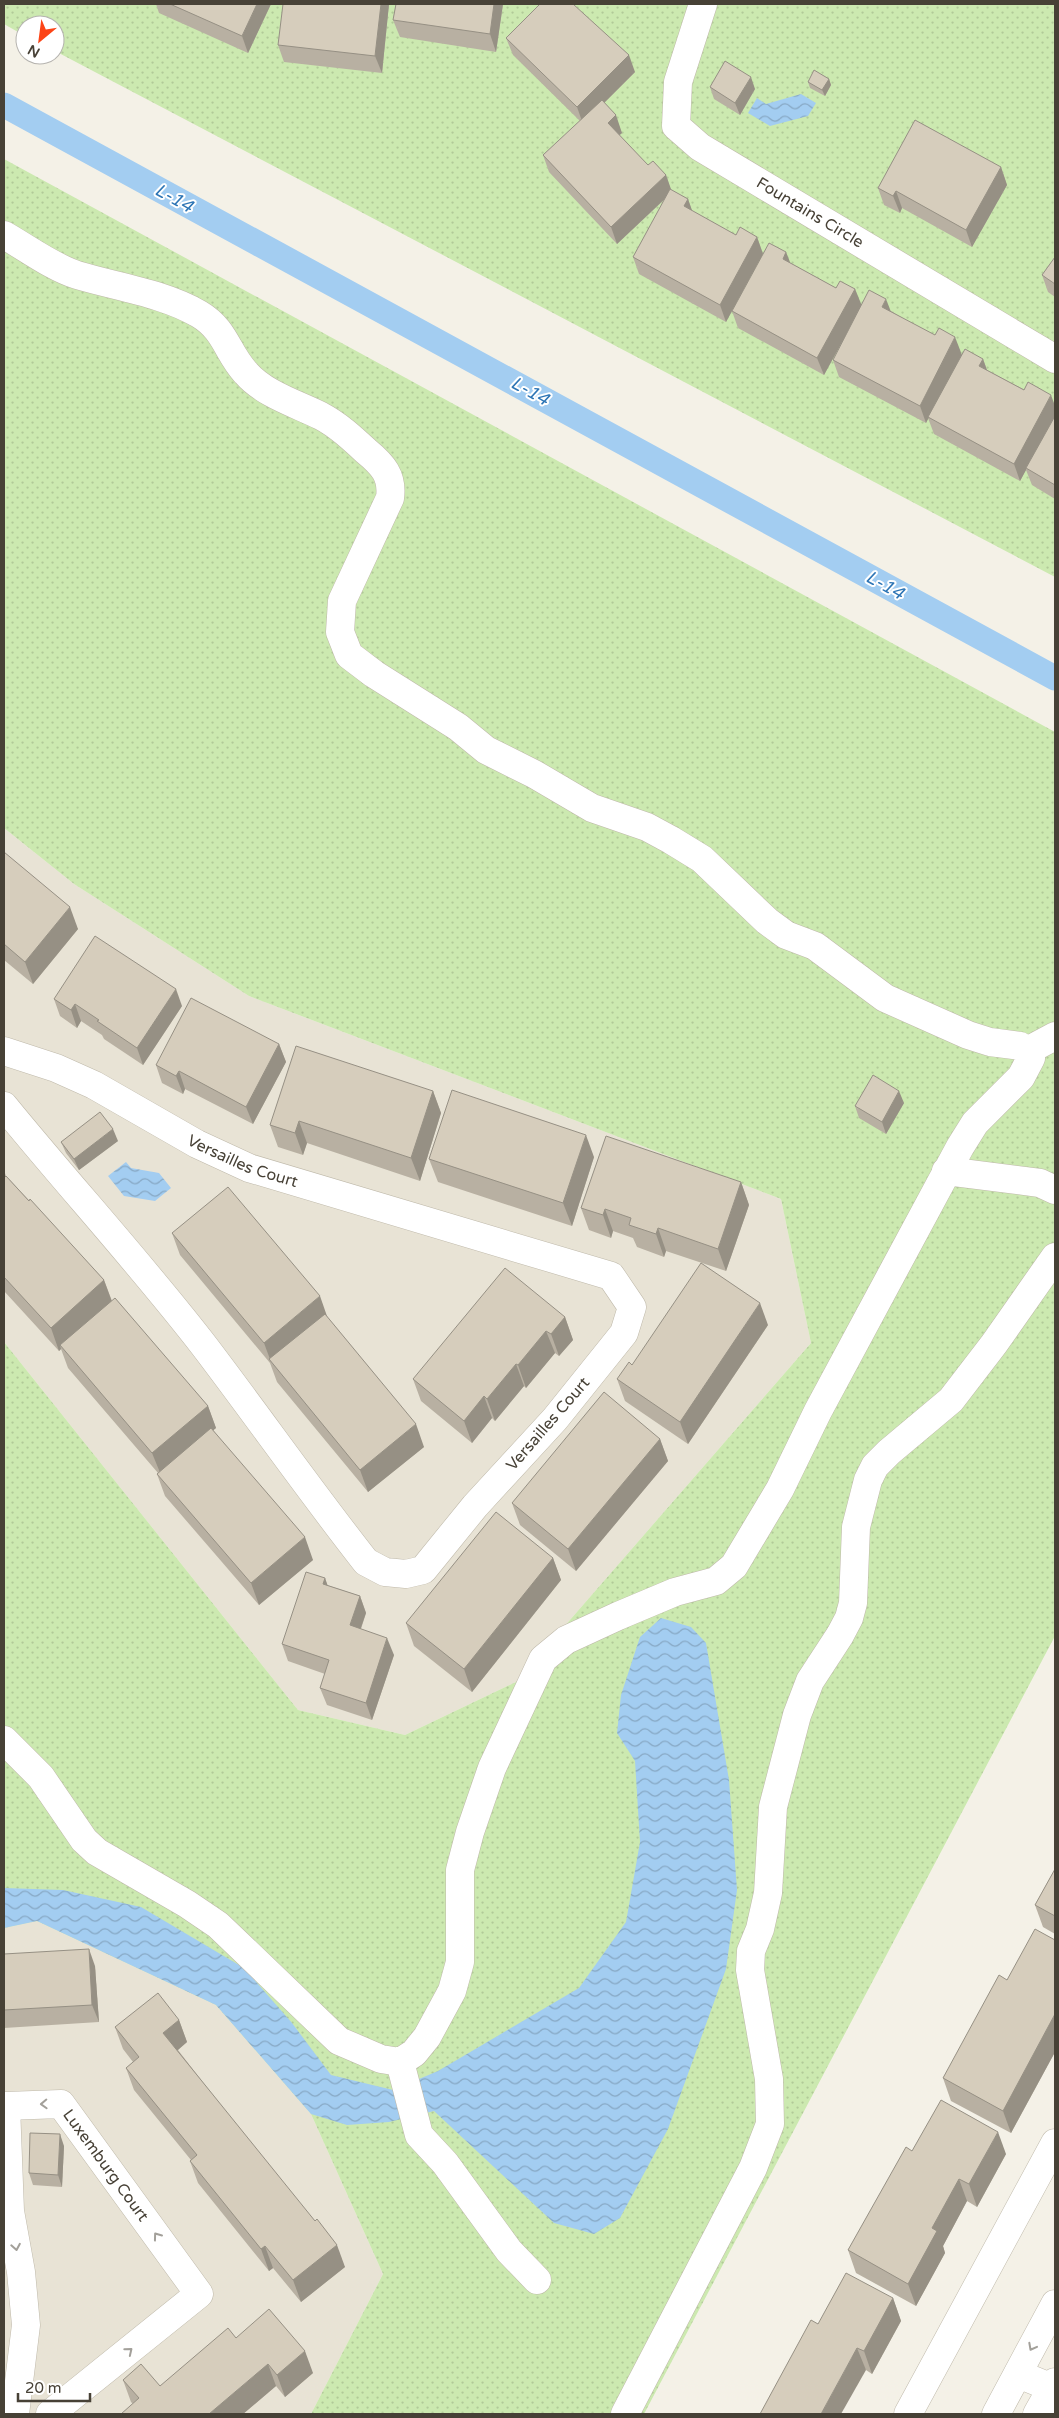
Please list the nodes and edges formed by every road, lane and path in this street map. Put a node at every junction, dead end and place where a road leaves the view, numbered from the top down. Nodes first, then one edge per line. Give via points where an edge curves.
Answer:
1 (703, 4) edge
2 (4, 235) edge
3 (1055, 359) edge
4 (1055, 1036) edge
5 (4, 1051) edge
6 (1027, 1051) junction
7 (4, 1106) edge
8 (946, 1171) junction
9 (1055, 1190) edge
10 (1055, 1257) edge
11 (4, 1740) edge
12 (400, 2062) junction
13 (1055, 2142) edge
14 (537, 2280) dead end
15 (1055, 2304) edge
16 (1018, 2374) junction
17 (1054, 2386) edge
18 (15, 2414) edge
19 (50, 2414) edge
20 (626, 2414) edge
21 (908, 2414) edge
22 (996, 2414) edge
23 (1037, 2414) edge

1 - 3 street, Fountains Circle via 678,82 676,126 700,147
2 - 6 street via 74,274 168,301 200,315 227,341 245,373 257,383 344,431 386,469 390,479 390,498 342,601 340,632 349,655 458,727 486,750 592,808 646,827 702,859 767,921 786,935 815,946 885,998 968,1035 1020,1046
4 - 6 street
5 - 7 street, Versailles Court via 79,1078 197,1144 249,1168 610,1276 632,1307 624,1333 555,1419 475,1506 423,1570 406,1574 385,1572 366,1562 204,1347
6 - 8 street via 1030,1058 1021,1076 975,1123
8 - 9 street via 1040,1183
8 - 12 street via 780,1489 734,1566 716,1581 667,1596 566,1640 543,1659 492,1768 470,1832 460,1870 460,1962 452,1991 427,2037 414,2053
10 - 20 street via 952,1400 889,1452 875,1466 868,1480 856,1526 853,1603 849,1618 810,1681 797,1715 773,1807 768,1892 760,1929 751,1951 750,1970 769,2079 770,2124 753,2168
11 - 12 street via 41,1777 84,1840 96,1852 218,1925 339,2041 381,2060
12 - 14 street via 419,2135 445,2163 509,2251
13 - 21 street
15 -> 16 street
16 - 17 street
16 - 22 street
17 - 23 street
19 -> 18 street, Luxemburg Court via 199,2294 60,2104 6,2106 10,2211 26,2325

